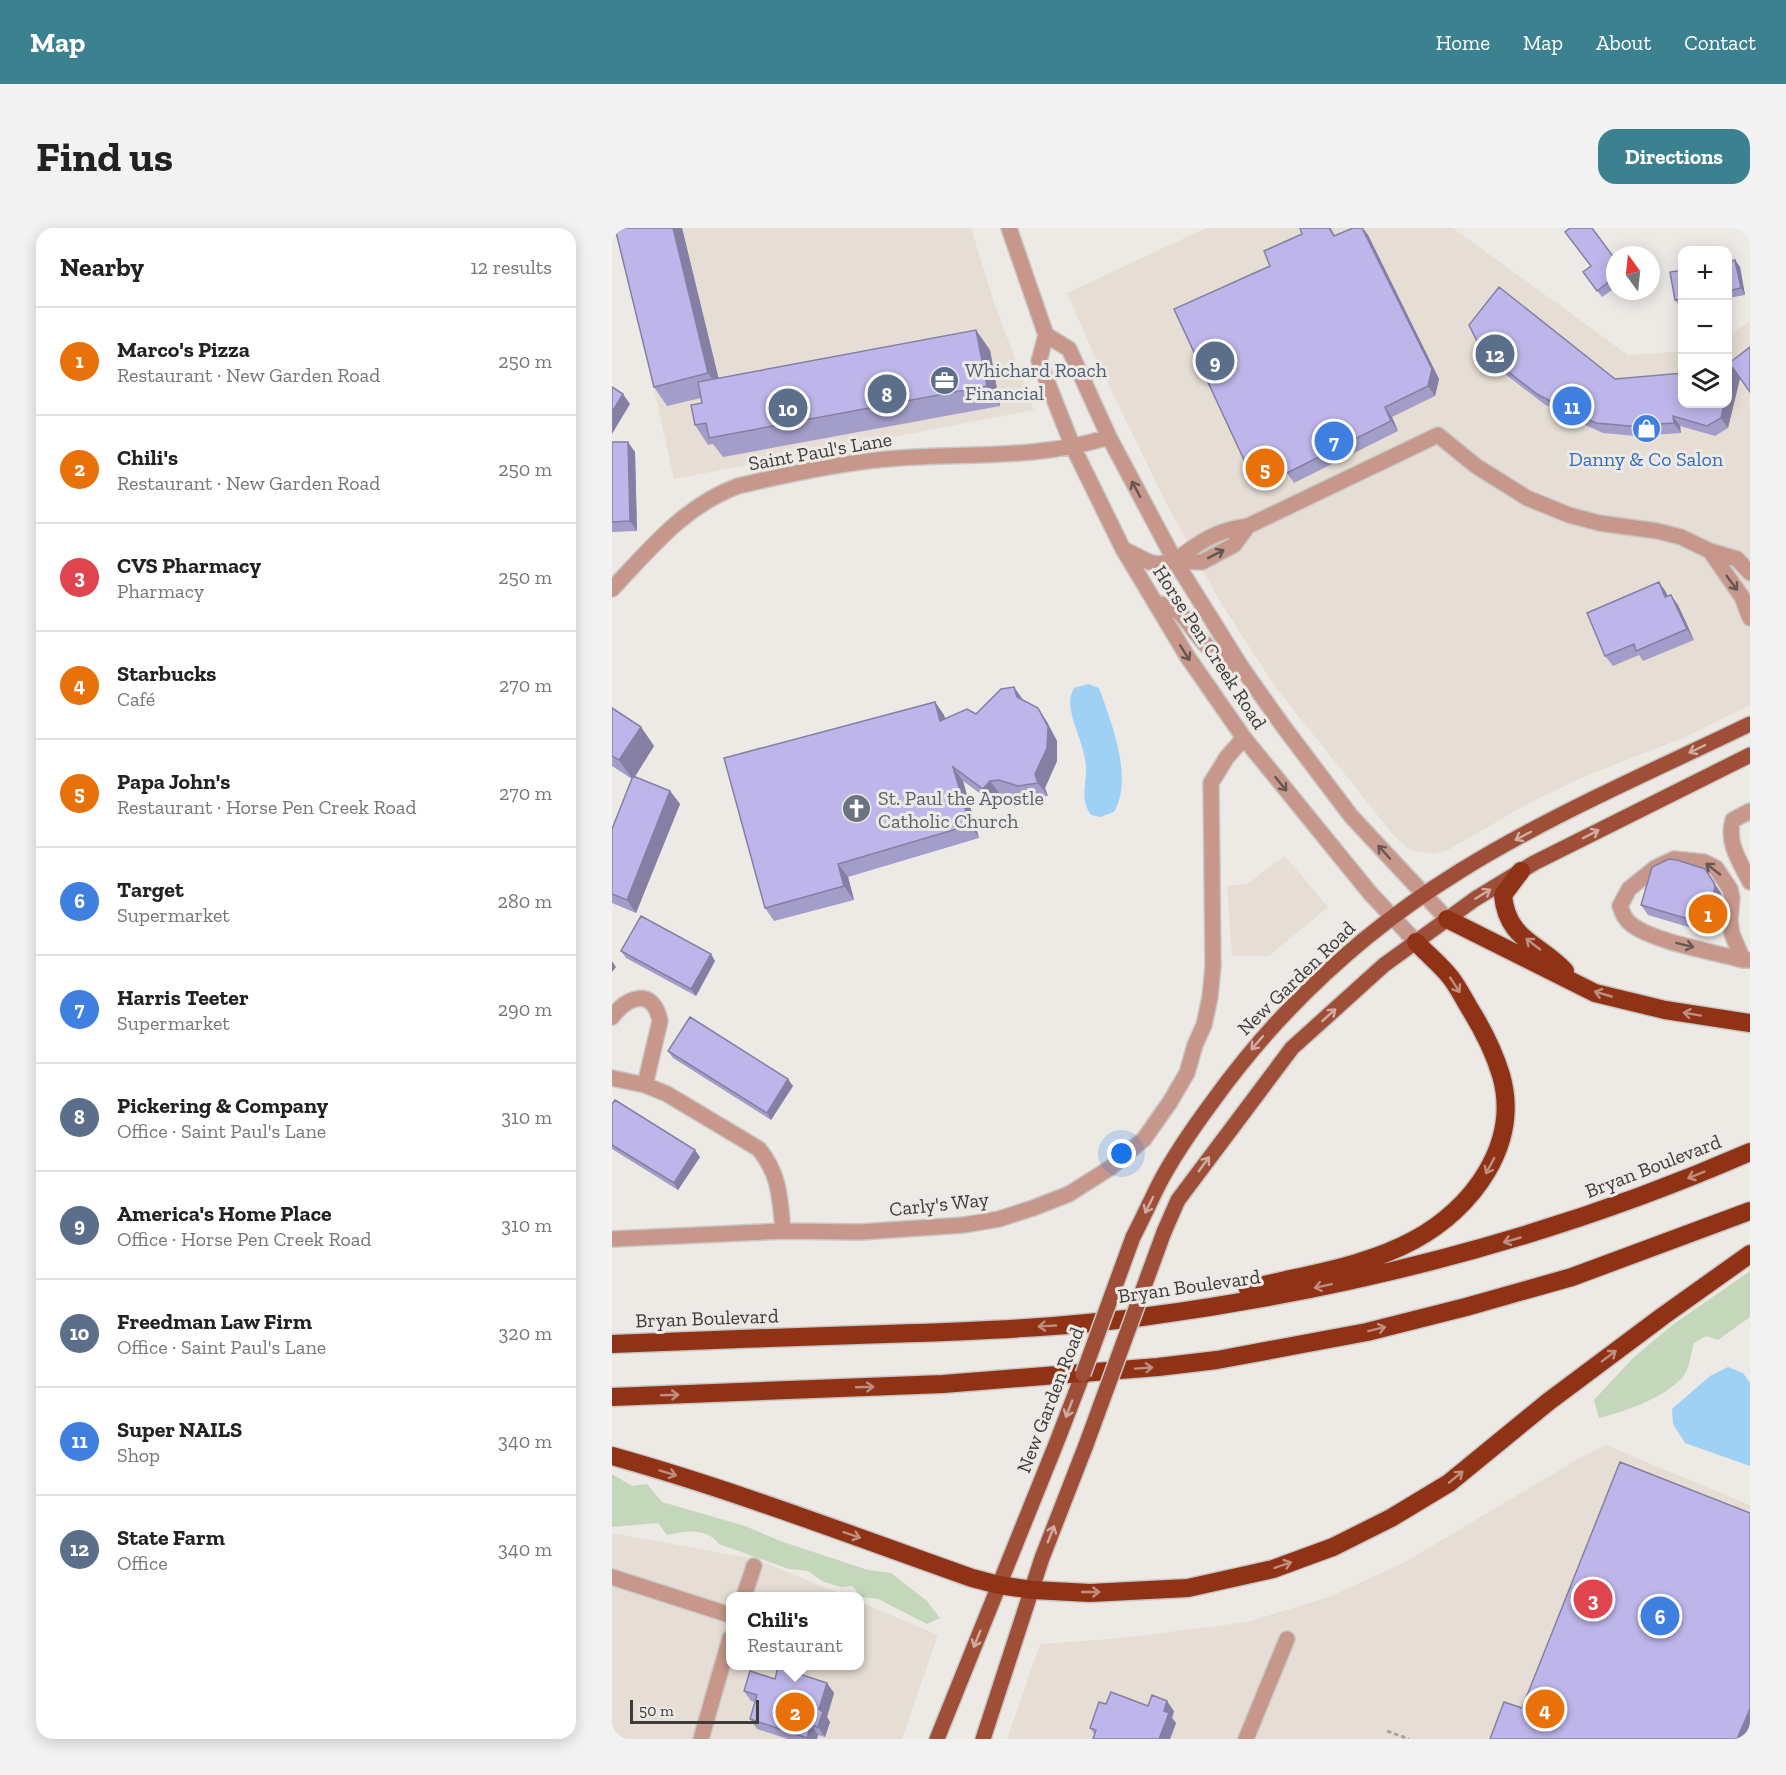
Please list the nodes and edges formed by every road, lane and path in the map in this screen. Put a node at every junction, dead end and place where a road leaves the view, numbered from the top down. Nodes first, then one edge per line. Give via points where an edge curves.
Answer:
1 (1009, 228) edge
2 (1046, 335) junction
3 (1108, 437) junction
4 (1073, 447) junction
5 (1123, 549) junction
6 (1710, 550) junction
7 (1175, 561) junction
8 (1750, 573) edge
9 (612, 589) edge
10 (1155, 603) junction
11 (1750, 618) edge
12 (1251, 681) junction
13 (1750, 724) edge
14 (1244, 738) junction
15 (1750, 755) edge
16 (1750, 811) edge
17 (1521, 871) junction
18 (1750, 882) edge
19 (1423, 895) junction
20 (1391, 917) junction
21 (1447, 919) junction
22 (1416, 942) junction
23 (1747, 960) edge
24 (1576, 983) junction
25 (612, 1017) edge
26 (1750, 1023) edge
27 (612, 1078) edge
28 (645, 1085) junction
29 (1750, 1152) edge
30 (1750, 1211) edge
31 (783, 1231) junction
32 (612, 1239) edge
33 (1750, 1254) edge
34 (1148, 1316) junction
35 (612, 1344) edge
36 (612, 1397) edge
37 (612, 1455) edge
38 (754, 1566) dead end
39 (612, 1577) edge
40 (999, 1585) junction
41 (1033, 1590) junction
42 (745, 1592) edge
43 (726, 1614) edge
44 (1287, 1639) dead end
45 (726, 1652) edge
46 (1387, 1731) dead end
47 (701, 1739) edge
48 (937, 1739) edge
49 (983, 1739) edge
50 (1246, 1739) edge
51 (1410, 1739) edge

1 - 2 street
2 - 3 street, Horse Pen Creek Road via 1069,349
2 - 4 street, Horse Pen Creek Road via 1039,361
3 - 4 street, Saint Paul's Lane
7 -> 3 street, Horse Pen Creek Road
4 - 5 street, Horse Pen Creek Road
4 - 9 street, Saint Paul's Lane via 1044,452 865,461 738,486 691,510
5 - 7 street via 1149,562
5 - 10 street, Horse Pen Creek Road
6 - 7 street via 1658,531 1569,515 1527,498 1483,471 1438,435 1248,526 1228,529 1198,542
6 - 8 street via 1737,559
6 -> 11 street via 1742,597
7 - 12 street, Horse Pen Creek Road
10 - 12 street via 1166,604 1182,614 1207,646
10 -> 14 street, Horse Pen Creek Road via 1186,656
19 -> 12 street, Horse Pen Creek Road via 1352,816
13 -> 19 main road, New Garden Road via 1556,818
14 -> 20 street, Horse Pen Creek Road
14 - 31 street, Carly's Way via 1211,783 1214,947 1204,1025 1187,1073 1144,1139 1110,1168 1069,1194 999,1219 916,1229
17 -> 15 main road
16 - 18 street via 1732,820 1729,832
21 -> 17 main road
24 -> 17 highway via 1557,962 1516,931 1507,916 1503,895
19 - 20 main road, New Garden Road
19 - 21 street, Horse Pen Creek Road
20 - 22 street, Horse Pen Creek Road
20 -> 40 main road, New Garden Road, bridge via 1286,1011 1242,1060 1160,1183 1133,1237
21 - 22 main road
21 - 24 highway
22 -> 34 highway via 1451,978 1484,1031 1501,1076 1505,1101 1502,1132 1493,1162 1481,1183 1442,1223 1388,1252
41 -> 22 main road, bridge via 1178,1200 1292,1048 1384,964
23 -> 23 street via 1732,934 1730,890 1716,868 1704,862 1674,859 1655,868 1629,889 1620,906 1632,926 1665,940
26 -> 24 highway via 1665,1010 1596,993
25 - 28 street via 621,1006 639,999 647,999 658,1011 660,1021
27 - 28 street
28 - 31 street via 759,1149 778,1184
29 -> 34 highway, Bryan Boulevard via 1635,1199 1486,1247 1324,1286
36 -> 30 highway via 943,1384 1158,1367 1263,1352 1367,1332 1561,1280
31 - 32 street, Carly's Way
41 -> 33 highway via 1090,1593 1188,1588 1273,1569 1334,1546 1449,1483 1548,1402
34 -> 35 highway, Bryan Boulevard via 961,1331
37 -> 40 highway via 763,1502
38 - 42 street
39 - 43 street
40 - 41 highway
40 -> 48 main road, New Garden Road
41 - 49 main road
44 - 50 street
45 - 47 street
46 - 51 path

